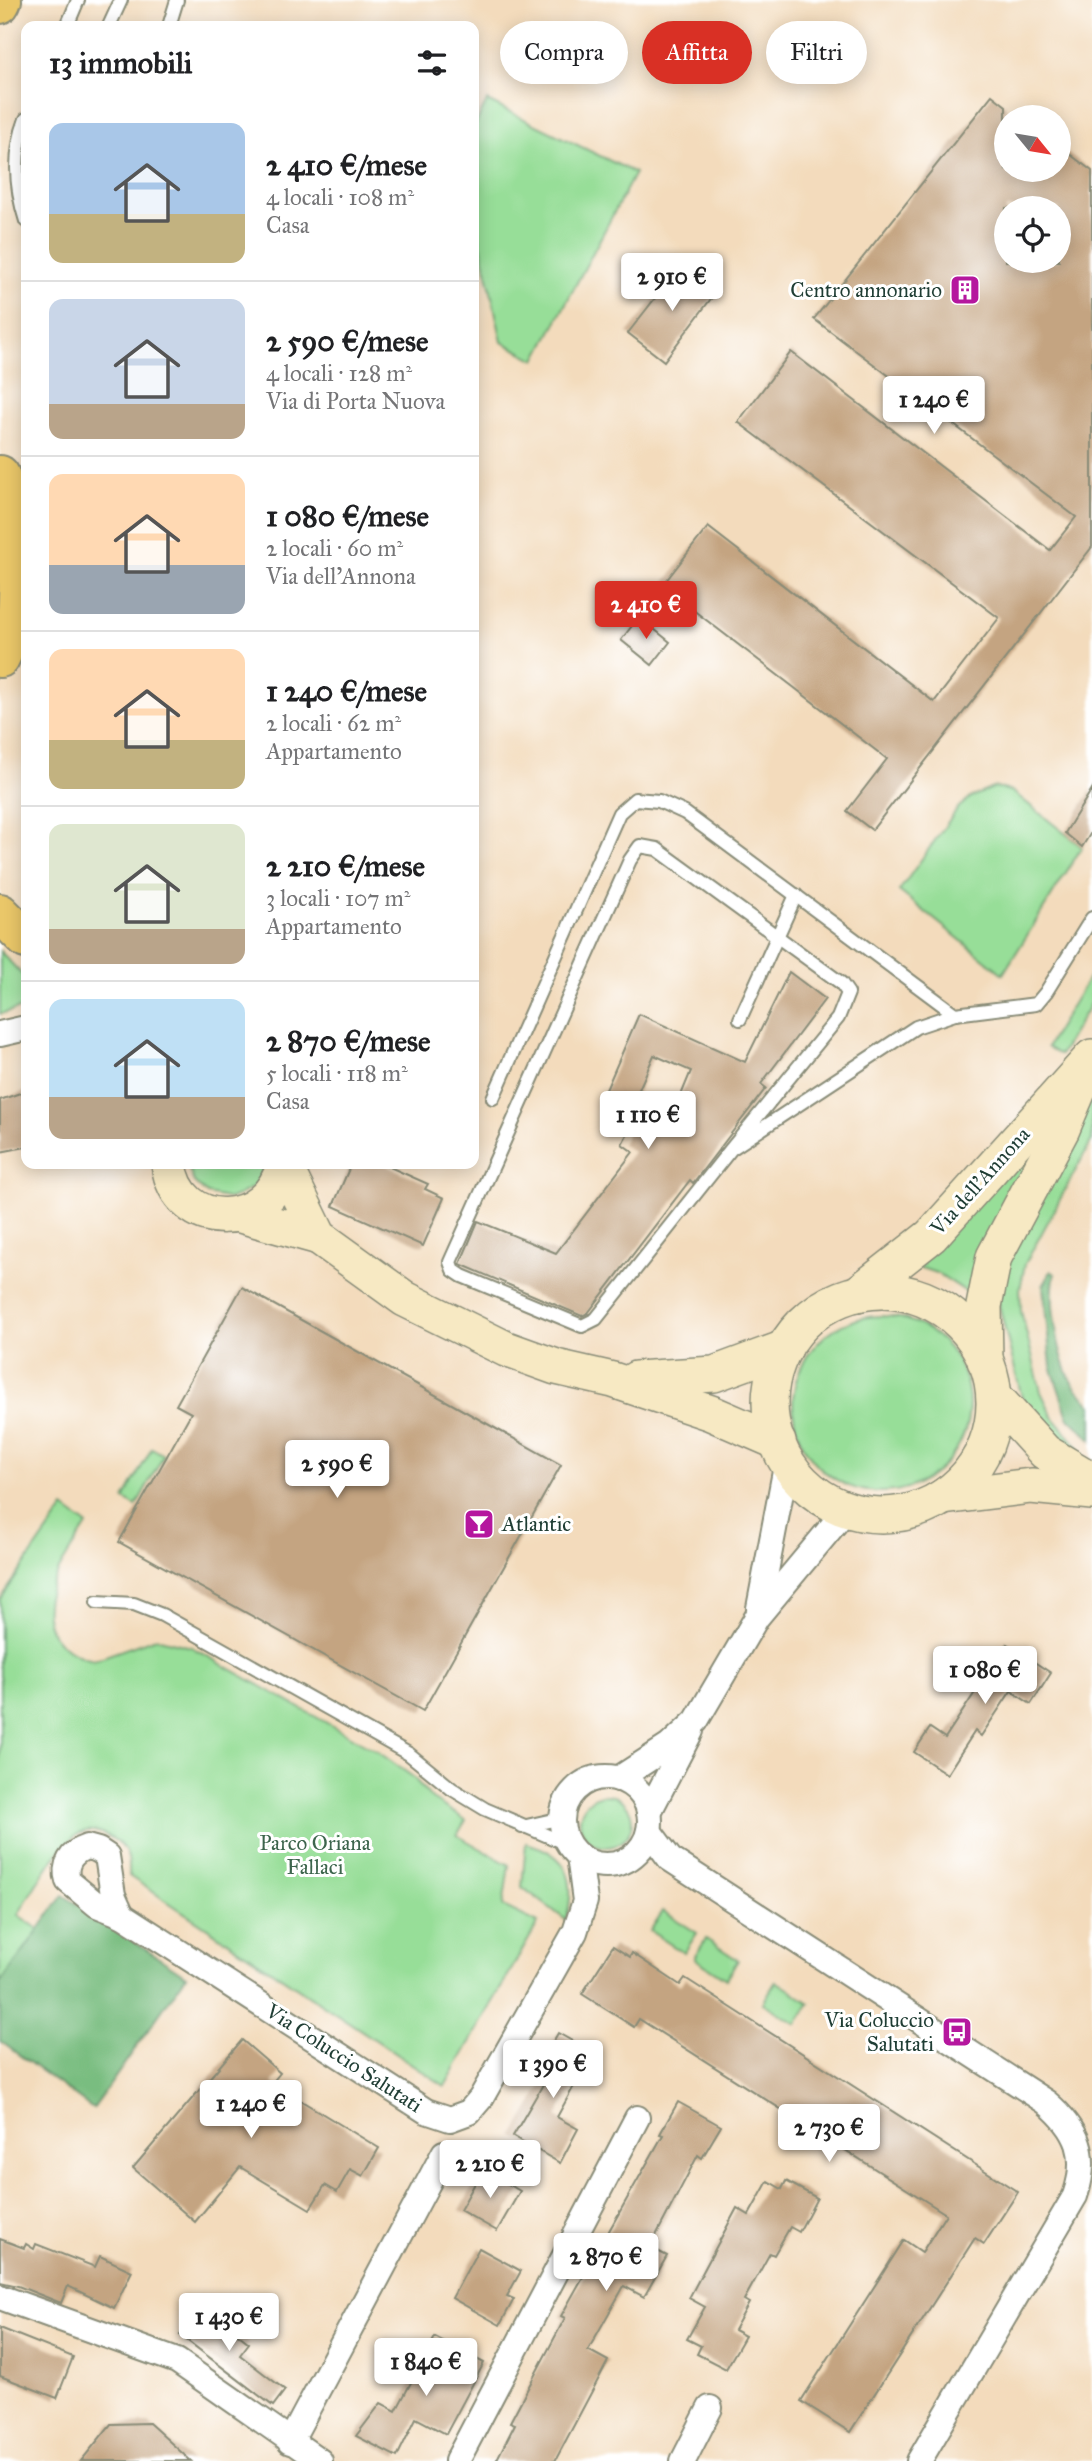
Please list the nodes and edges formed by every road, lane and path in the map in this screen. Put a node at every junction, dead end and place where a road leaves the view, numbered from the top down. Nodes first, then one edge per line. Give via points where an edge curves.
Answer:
1 (78, 0) edge
2 (121, 0) edge
3 (177, 0) edge
4 (69, 21) edge
5 (111, 21) edge
6 (171, 21) edge
7 (21, 134) edge
8 (21, 194) edge
9 (0, 475) edge
10 (7, 542) edge
11 (0, 658) edge
12 (796, 895) junction
13 (0, 913) edge
14 (1092, 918) edge
15 (21, 934) edge
16 (777, 936) junction
17 (955, 1014) junction
18 (740, 1019) dead end
19 (21, 1029) edge
20 (0, 1034) edge
21 (1092, 1057) edge
22 (493, 1098) dead end
23 (731, 1149) junction
24 (171, 1169) edge
25 (282, 1169) edge
26 (286, 1169) edge
27 (240, 1214) junction
28 (319, 1237) junction
29 (857, 1294) junction
30 (785, 1348) junction
31 (985, 1361) junction
32 (613, 1380) junction
33 (994, 1396) junction
34 (782, 1452) junction
35 (1092, 1480) edge
36 (1092, 1492) edge
37 (943, 1497) junction
38 (846, 1510) junction
39 (97, 1602) dead end
40 (757, 1617) junction
41 (696, 1721) junction
42 (618, 1779) junction
43 (562, 1818) junction
44 (649, 1821) junction
45 (521, 1827) junction
46 (574, 1850) junction
47 (635, 1854) junction
48 (670, 1859) junction
49 (609, 1864) junction
50 (585, 1901) junction
51 (122, 1915) dead end
52 (637, 2118) dead end
53 (444, 2153) dead end
54 (0, 2298) edge
55 (710, 2408) dead end
56 (290, 2442) junction
57 (320, 2461) edge
58 (457, 2461) edge
59 (683, 2461) edge
60 (919, 2461) edge

1 - 4 lane
2 - 5 lane
3 - 6 lane
7 - 8 lane via 16,168
9 - 10 highway via 11,500
10 - 11 highway via 17,611
12 - 16 lane
12 - 17 lane
12 - 22 lane via 676,808 650,799 629,802 619,813
13 - 15 highway
14 - 17 lane via 1036,1004
16 - 18 lane
16 - 23 lane via 841,983 848,999 838,1018
16 - 23 lane via 657,849 646,845 636,849 452,1253 451,1266 462,1276 576,1324 592,1323
17 - 23 lane via 907,1032
19 - 20 street
21 - 29 street, Via dell'Annona via 931,1236
21 - 31 street, Via dell'Annona via 1062,1129 994,1257 984,1306
24 - 27 street via 177,1189 189,1202 213,1214
25 - 27 street via 272,1193 254,1209
26 - 28 street
27 - 28 street
28 - 32 street via 374,1279 453,1325 556,1367
29 - 30 street, Via dell'Annona via 815,1314
29 - 31 street, Via dell'Annona via 911,1295 933,1304 964,1328
30 - 32 street via 706,1376
30 - 34 street, Via dell'Annona via 771,1395
31 - 33 street, Via dell'Annona
32 - 34 street via 711,1413
33 - 35 street via 1045,1452
33 - 37 street, Via dell'Annona via 993,1421 982,1453 963,1481
34 - 38 street, Via dell'Annona via 816,1493
34 - 40 street via 769,1567
36 - 37 street via 1031,1486
37 - 38 street, Via dell'Annona via 891,1515
38 - 40 street
39 - 45 lane via 134,1604 162,1615 409,1754 465,1798
40 - 41 street
41 - 42 street via 659,1754
41 - 44 street
42 - 43 street via 603,1777 583,1784 568,1800
42 - 44 street via 638,1791
43 - 45 lane
43 - 46 street
44 - 47 street
44 - 48 street
45 - 46 lane
46 - 49 street via 593,1863
46 - 50 street, Via Coluccio Salutati
47 - 48 street
47 - 49 street
48 - 60 street via 1046,2102 1074,2135 1083,2167 1075,2196
49 - 50 street
50 - 51 street, Via Coluccio Salutati via 575,1932 481,2098 469,2112 450,2119 426,2110
52 - 58 street
53 - 56 street
54 - 56 street via 166,2356
55 - 59 street
56 - 57 street

